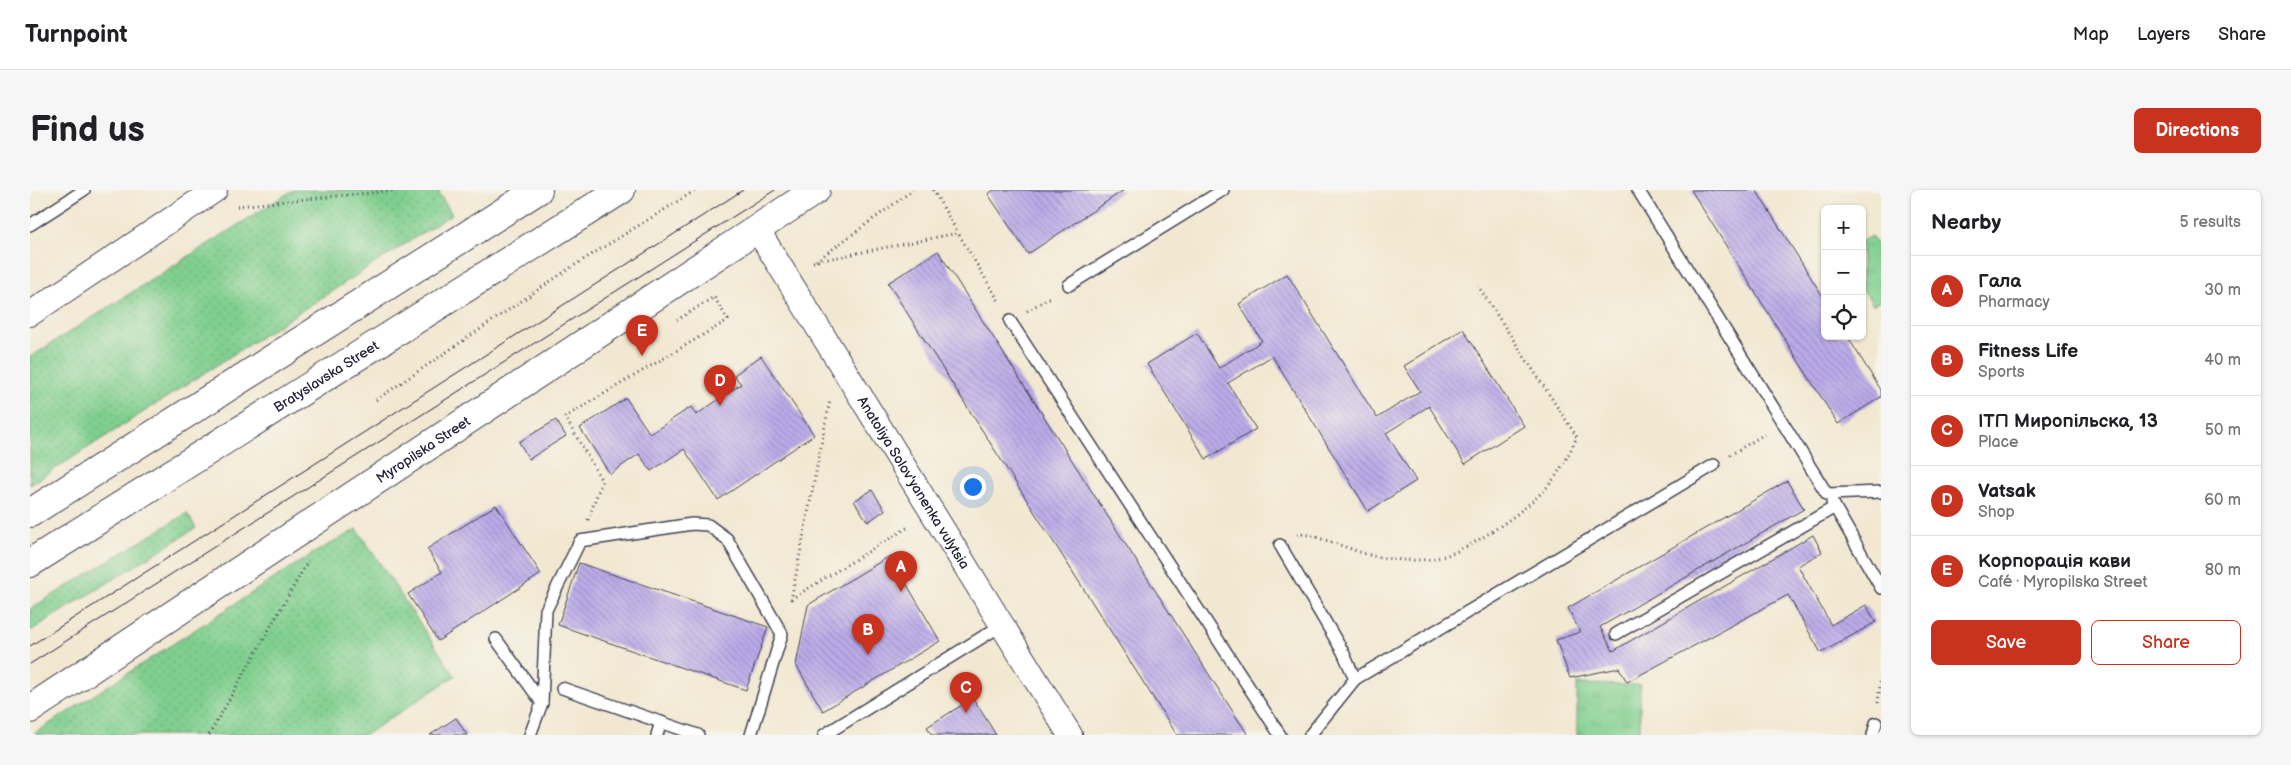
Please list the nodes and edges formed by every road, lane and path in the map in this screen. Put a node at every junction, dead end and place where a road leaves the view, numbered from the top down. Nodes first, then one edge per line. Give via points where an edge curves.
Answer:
1 (84, 190) edge
2 (398, 190) edge
3 (538, 190) edge
4 (621, 190) edge
5 (696, 190) edge
6 (816, 190) edge
7 (913, 190) edge
8 (933, 190) edge
9 (1223, 190) edge
10 (1638, 190) edge
11 (222, 198) edge
12 (30, 225) edge
13 (757, 229) junction
14 (958, 233) junction
15 (1069, 285) joint
16 (1478, 286) dead end
17 (30, 314) edge
18 (1010, 321) junction
19 (670, 324) dead end
20 (838, 360) junction
21 (376, 400) dead end
22 (1782, 424) junction
23 (1714, 465) joint
24 (1881, 492) edge
25 (1827, 494) junction
26 (1835, 507) junction
27 (30, 513) edge
28 (587, 521) dead end
29 (899, 533) dead end
30 (1280, 545) joint
31 (312, 554) dead end
32 (30, 563) edge
33 (1881, 588) edge
34 (1002, 625) junction
35 (1616, 634) dead end
36 (496, 639) dead end
37 (1881, 676) edge
38 (1355, 679) junction
39 (562, 688) dead end
40 (542, 704) junction
41 (30, 709) edge
42 (661, 722) junction
43 (1876, 723) joint
44 (209, 735) edge
45 (530, 735) edge
46 (657, 735) edge
47 (698, 735) edge
48 (750, 735) edge
49 (824, 735) edge
50 (1070, 735) edge
51 (1280, 735) edge
52 (1310, 735) edge
53 (1873, 735) edge

1 - 12 lane
2 - 11 path
3 - 27 main road
4 - 32 main road, Bratyslavska Street
5 - 21 path via 570,268
6 - 13 main road, Myropilska Street
7 - 14 path via 813,262
8 - 14 path
9 - 15 lane
10 - 22 lane
11 - 17 street via 180,212
13 - 20 street, Anatoliya Solov'yanenka vulytsia
13 - 41 main road, Myropilska Street
14 - 18 path
15 - 18 path
16 - 30 path via 1577,437 1548,487 1492,531 1439,558 1412,561 1374,556 1298,532
18 - 51 lane
19 - 28 path via 714,297 728,320 565,416 602,481
20 - 29 path via 791,599
20 - 34 street, Anatoliya Solov'yanenka vulytsia
22 - 23 path
22 - 25 lane
23 - 38 lane
24 - 25 lane
25 - 26 lane
26 - 33 lane
26 - 35 lane
30 - 38 lane via 1343,652
31 - 44 path
34 - 49 lane
34 - 50 street, Anatoliya Solov'yanenka vulytsia
36 - 40 lane
37 - 43 path
38 - 52 lane
39 - 42 lane
40 - 45 lane
40 - 48 lane via 546,610 580,542 692,524 708,525 727,539 782,634
42 - 46 lane
42 - 47 lane
43 - 53 lane

